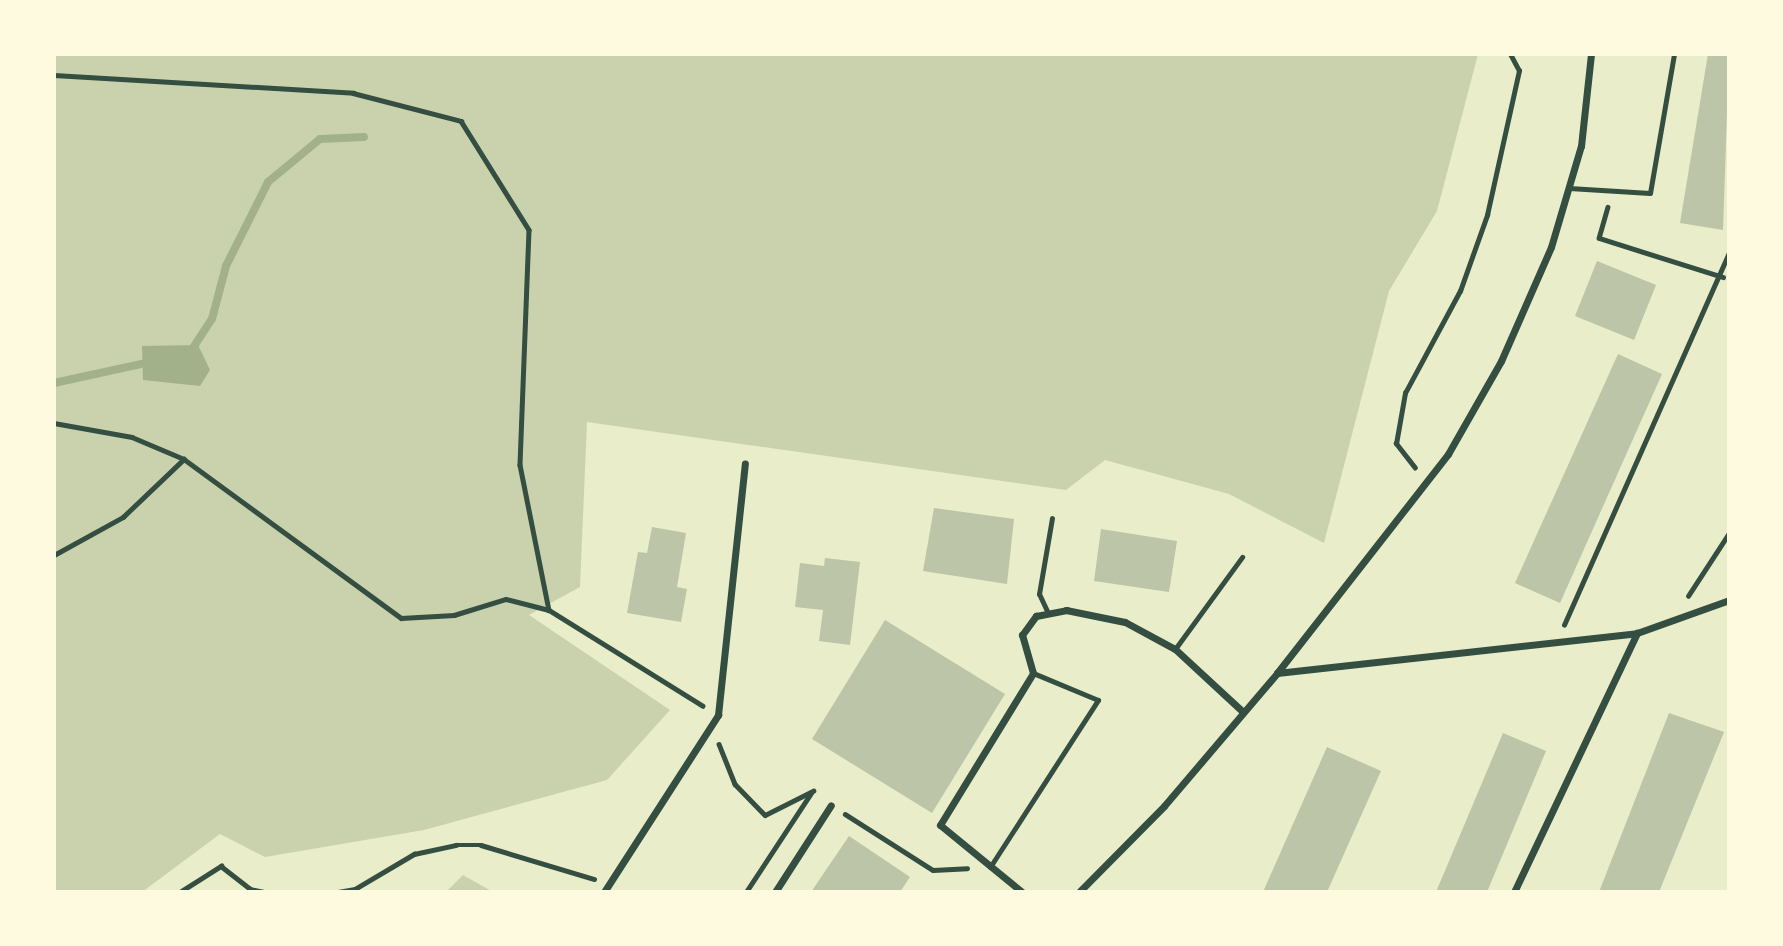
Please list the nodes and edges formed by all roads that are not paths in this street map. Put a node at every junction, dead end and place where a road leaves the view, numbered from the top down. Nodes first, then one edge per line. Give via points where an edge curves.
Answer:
1 (1591, 54) edge
2 (1674, 54) edge
3 (1569, 188) junction
4 (744, 463) dead end
5 (1052, 518) dead end
6 (1242, 557) dead end
7 (1729, 600) edge
8 (1048, 613) junction
9 (1637, 633) junction
10 (1175, 649) junction
11 (1033, 673) junction
12 (1277, 673) junction
13 (1243, 712) junction
14 (831, 804) road end
15 (990, 867) junction
16 (604, 892) edge
17 (775, 892) edge
18 (1021, 892) edge
19 (1079, 892) edge
20 (1514, 892) edge

1 - 3 street
2 - 3 lane via 1650,193 1614,186
3 - 12 street via 1551,247 1501,361 1429,485
4 - 16 street via 718,715
5 - 8 lane via 1039,594
6 - 10 lane
7 - 9 street
8 - 10 street via 1066,610 1125,622
8 - 11 street via 1035,616 1022,635
9 - 12 street via 1557,638
9 - 20 street
10 - 13 street
11 - 15 street via 940,825
11 - 15 lane via 1098,700
12 - 13 street
13 - 19 street
14 - 17 street
15 - 18 street

